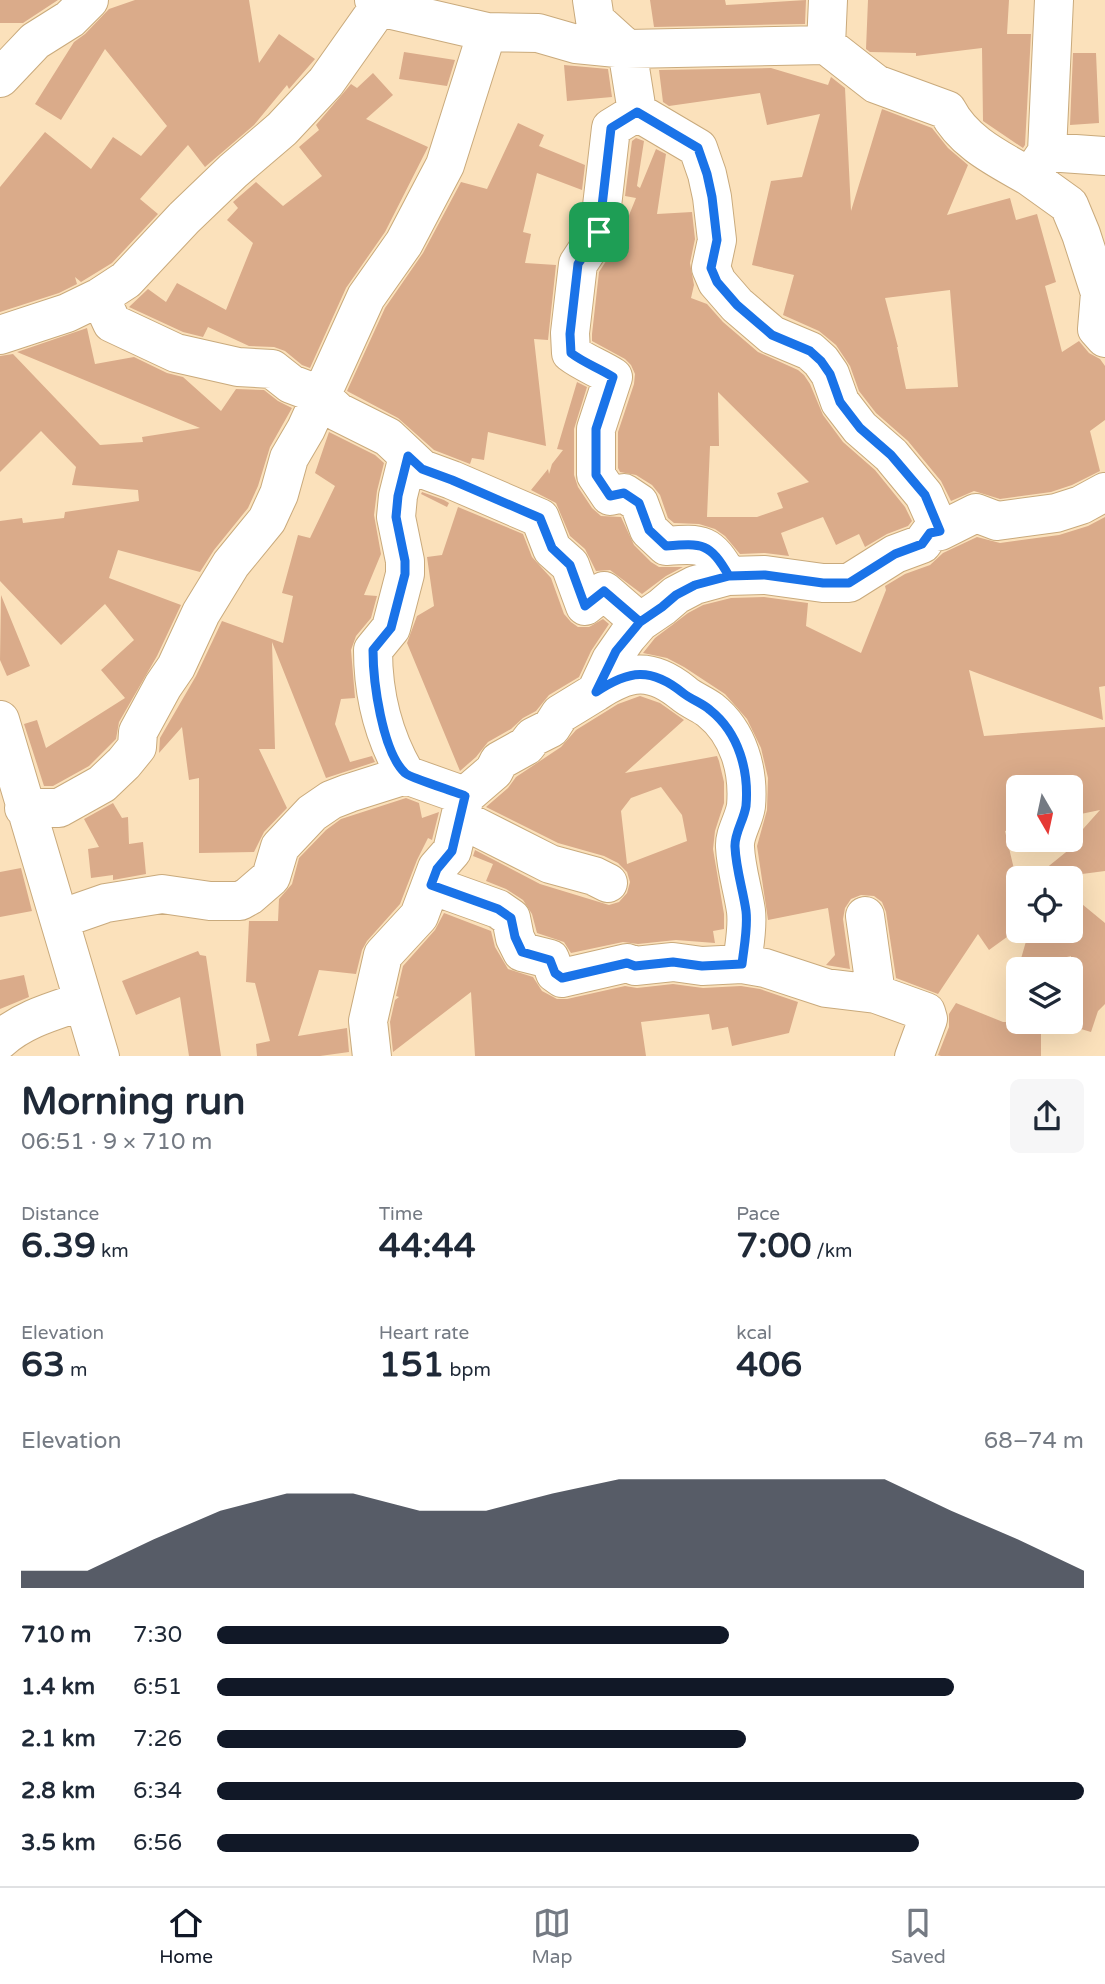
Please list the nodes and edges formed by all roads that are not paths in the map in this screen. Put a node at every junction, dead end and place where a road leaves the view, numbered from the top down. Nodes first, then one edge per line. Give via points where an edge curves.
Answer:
1 (89, 0) edge
2 (592, 0) edge
3 (828, 0) edge
4 (1055, 0) edge
5 (376, 3) edge
6 (487, 32) junction
7 (826, 45) junction
8 (626, 49) junction
9 (0, 78) edge
10 (637, 112) junction
11 (1105, 156) edge
12 (1039, 164) junction
13 (100, 297) junction
14 (0, 335) edge
15 (1105, 338) edge
16 (320, 395) junction
17 (408, 456) junction
18 (1105, 492) edge
19 (940, 531) junction
20 (729, 576) junction
21 (640, 622) junction
22 (596, 692) junction
23 (0, 720) edge
24 (406, 775) junction
25 (463, 807) junction
26 (24, 808) junction
27 (608, 883) dead end
28 (431, 885) junction
29 (865, 916) dead end
30 (60, 919) junction
31 (742, 964) junction
32 (876, 994) junction
33 (83, 1001) junction
34 (0, 1041) edge
35 (100, 1056) edge
36 (372, 1056) edge
37 (914, 1056) edge

1 - 9 street via 70,19 35,41
2 - 8 street via 595,20
3 - 7 street
4 - 12 street
5 - 6 street
5 - 13 street via 309,101 125,280
6 - 8 street via 538,33 576,44
6 - 16 street via 445,165 404,243 366,296
7 - 8 street
7 - 12 street via 876,84 947,110 956,128 990,155
8 - 10 street
10 - 19 street via 698,148 712,197 717,240 711,268 717,282 772,335 810,351 821,361 840,402 860,428 925,495
10 - 20 street via 611,128 599,232 578,264 571,353 613,377 596,429 596,475 610,496 624,493 639,503 649,530 666,546 693,544 715,553
11 - 12 street
12 - 15 street via 1069,205 1081,234 1100,293 1097,329
13 - 14 street
13 - 16 street via 112,323 176,353 238,367 272,369 292,384
16 - 17 street via 338,412 388,436
16 - 26 street via 289,458 267,520 231,564 201,613 138,732 137,747 103,784 59,808
17 - 21 street via 422,469 540,518 552,548 570,565 585,606 604,591
17 - 24 street via 396,517 405,574 391,628 373,650 382,723
18 - 19 street via 1056,513 997,521 976,513
19 - 20 street via 849,583
20 - 21 street via 695,585
21 - 22 street via 616,651
22 - 25 street via 499,761
22 - 31 street via 617,678 632,675 664,679 710,710 737,743 746,807 734,844 746,913
23 - 26 street
24 - 25 street
24 - 30 street via 340,797 312,813 280,847 271,877 240,901 162,894 106,902
25 - 27 street via 550,864
25 - 28 street via 452,851
26 - 30 street
28 - 31 street via 511,918 522,952 550,960 562,978 627,963
28 - 36 street via 419,916 383,956 368,1021
29 - 32 street
30 - 33 street
31 - 32 street via 825,988
32 - 37 street via 926,1012 928,1019
33 - 34 street via 36,1017
33 - 35 street

